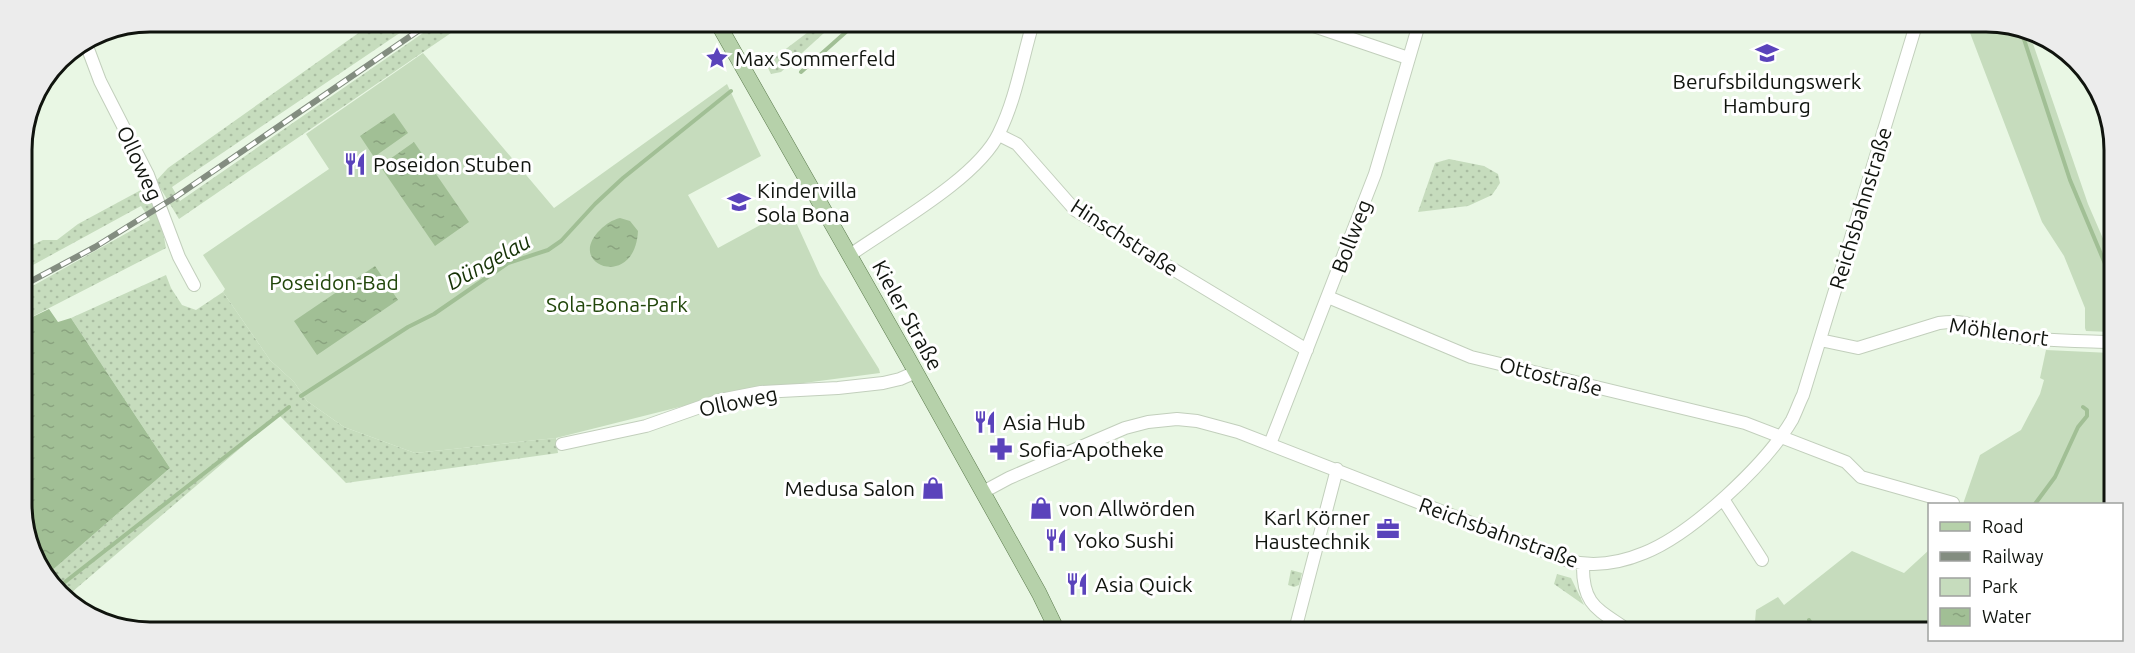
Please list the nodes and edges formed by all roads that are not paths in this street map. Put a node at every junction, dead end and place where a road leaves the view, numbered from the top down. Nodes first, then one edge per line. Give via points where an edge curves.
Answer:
1 (723, 32) edge
2 (1030, 32) edge
3 (1332, 32) edge
4 (1416, 32) edge
5 (1914, 32) edge
6 (88, 48) edge
7 (1408, 58) junction
8 (999, 135) junction
9 (850, 255) junction
10 (194, 285) dead end
11 (1328, 297) junction
12 (1820, 340) junction
13 (2104, 342) edge
14 (1307, 350) junction
15 (916, 372) junction
16 (1780, 437) junction
17 (562, 444) dead end
18 (1270, 444) junction
19 (1337, 469) junction
20 (983, 492) junction
21 (1723, 500) junction
22 (1953, 503) dead end
23 (1762, 560) dead end
24 (1583, 564) junction
25 (1297, 621) edge
26 (1616, 621) edge
27 (1052, 622) edge

1 - 9 main road, Kieler Straße
2 - 8 street
3 - 7 street
4 - 7 street, Bollweg
5 - 12 street, Reichsbahnstraße
6 - 10 street, Olloweg via 148,175 179,257
7 - 11 street, Bollweg via 1375,174
8 - 9 street via 988,151 946,189
8 - 14 street, Hinschstraße via 1017,144 1075,210
9 - 15 main road, Kieler Straße
11 - 14 street, Bollweg
11 - 16 street, Ottostraße via 1471,357 1745,423
12 - 13 street, Möhlenort via 1858,348 1939,322 1962,321 2009,336
12 - 16 street, Reichsbahnstraße via 1803,395
14 - 18 street, Bollweg
15 - 17 street, Olloweg via 883,383 761,392 720,400 646,426
15 - 20 main road, Kieler Straße
16 - 21 street, Reichsbahnstraße
16 - 22 street, Ottostraße via 1846,462 1861,477
18 - 19 street, Reichsbahnstraße
18 - 20 street, Reichsbahnstraße via 1197,421 1159,420 1125,428
19 - 24 street, Reichsbahnstraße via 1559,558
19 - 25 street
20 - 27 main road, Kieler Straße
21 - 23 street
21 - 24 street, Reichsbahnstraße via 1646,553 1611,563
24 - 26 street via 1588,599

